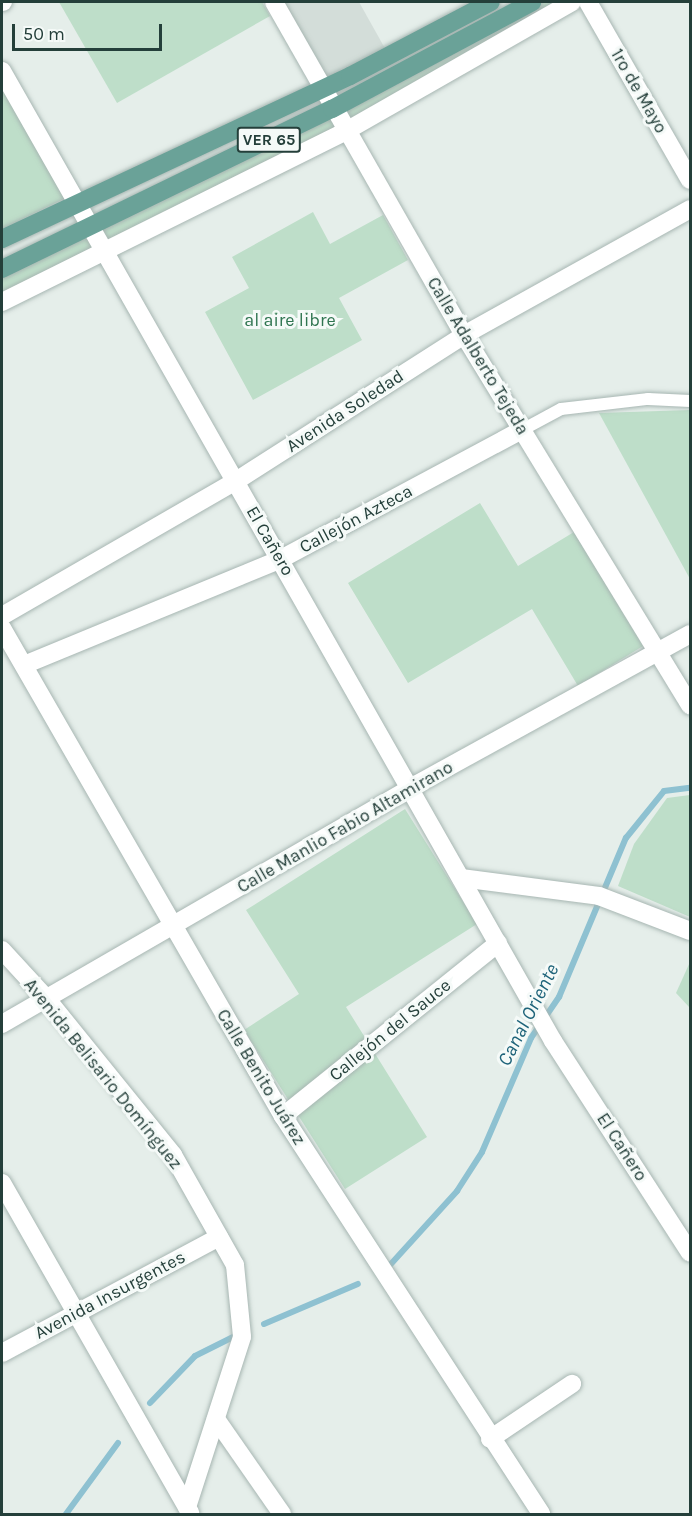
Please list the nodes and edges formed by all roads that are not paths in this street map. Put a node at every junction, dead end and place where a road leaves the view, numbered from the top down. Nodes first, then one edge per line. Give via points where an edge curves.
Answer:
1 (274, 2) edge
2 (491, 2) edge
3 (532, 2) edge
4 (572, 2) edge
5 (588, 2) edge
6 (2, 71) edge
7 (321, 89) junction
8 (332, 109) junction
9 (346, 131) junction
10 (690, 180) edge
11 (78, 204) junction
12 (690, 209) edge
13 (91, 226) junction
14 (2, 239) edge
15 (105, 250) junction
16 (2, 269) edge
17 (2, 302) edge
18 (465, 334) junction
19 (690, 402) edge
20 (522, 430) junction
21 (236, 482) junction
22 (281, 559) junction
23 (2, 616) edge
24 (2, 628) edge
25 (690, 634) edge
26 (657, 653) junction
27 (24, 665) junction
28 (690, 705) edge
29 (410, 788) junction
30 (461, 878) junction
31 (171, 927) junction
32 (690, 931) edge
33 (498, 943) junction
34 (2, 950) edge
35 (46, 998) junction
36 (2, 1024) edge
37 (283, 1116) junction
38 (2, 1184) edge
39 (219, 1237) junction
40 (690, 1253) edge
41 (77, 1314) junction
42 (2, 1353) edge
43 (572, 1384) dead end
44 (216, 1419) junction
45 (490, 1439) junction
46 (189, 1511) edge
47 (282, 1515) edge
48 (541, 1515) edge

1 - 7 street, Calle Adalberto Tejeda
2 - 7 main road, VER 65
3 - 8 main road, VER 65
4 - 9 street
5 - 10 street, 1ro de Mayo
6 - 11 street, El Cañero
7 - 8 street, Calle Adalberto Tejeda
7 - 11 main road, VER 65
8 - 9 street, Calle Adalberto Tejeda
8 - 13 main road, VER 65
9 - 15 street
9 - 18 street, Calle Adalberto Tejeda
11 - 13 street, El Cañero
11 - 14 main road, VER 65
12 - 18 street, Avenida Soledad
13 - 15 street, El Cañero
13 - 16 main road, VER 65
15 - 17 street
15 - 21 street, El Cañero
18 - 20 street, Calle Adalberto Tejeda
18 - 21 street, Avenida Soledad
19 - 20 lane, Callejón Azteca via 648,399 561,409
20 - 22 street, Callejón Azteca
20 - 26 street, Calle Adalberto Tejeda
21 - 22 street, El Cañero
21 - 23 street, Avenida Soledad
22 - 27 street, Callejón Azteca
22 - 29 street, El Cañero
24 - 27 street, Calle Benito Juárez
25 - 26 street, Calle Manlio Fabio Altamirano
26 - 28 street, Calle Adalberto Tejeda
26 - 29 street, Calle Manlio Fabio Altamirano
27 - 31 street, Calle Benito Juárez
29 - 30 street, El Cañero
29 - 31 street, Calle Manlio Fabio Altamirano
30 - 32 street via 599,896
30 - 33 street, El Cañero
31 - 35 street, Calle Manlio Fabio Altamirano
31 - 37 street, Calle Benito Juárez
33 - 37 street, Callejón del Sauce
33 - 40 street, El Cañero via 553,1041
34 - 35 street, Avenida Belisario Domínguez
35 - 36 street, Calle Manlio Fabio Altamirano
35 - 39 street, Avenida Belisario Domínguez via 173,1155
37 - 45 street, Calle Benito Juárez
38 - 41 street
39 - 41 street, Avenida Insurgentes
39 - 44 street, Avenida Belisario Domínguez via 235,1265 242,1337
41 - 42 street, Avenida Insurgentes
41 - 46 street
43 - 45 street
44 - 46 street, Avenida Belisario Domínguez
44 - 47 street
45 - 48 street, Calle Benito Juárez

